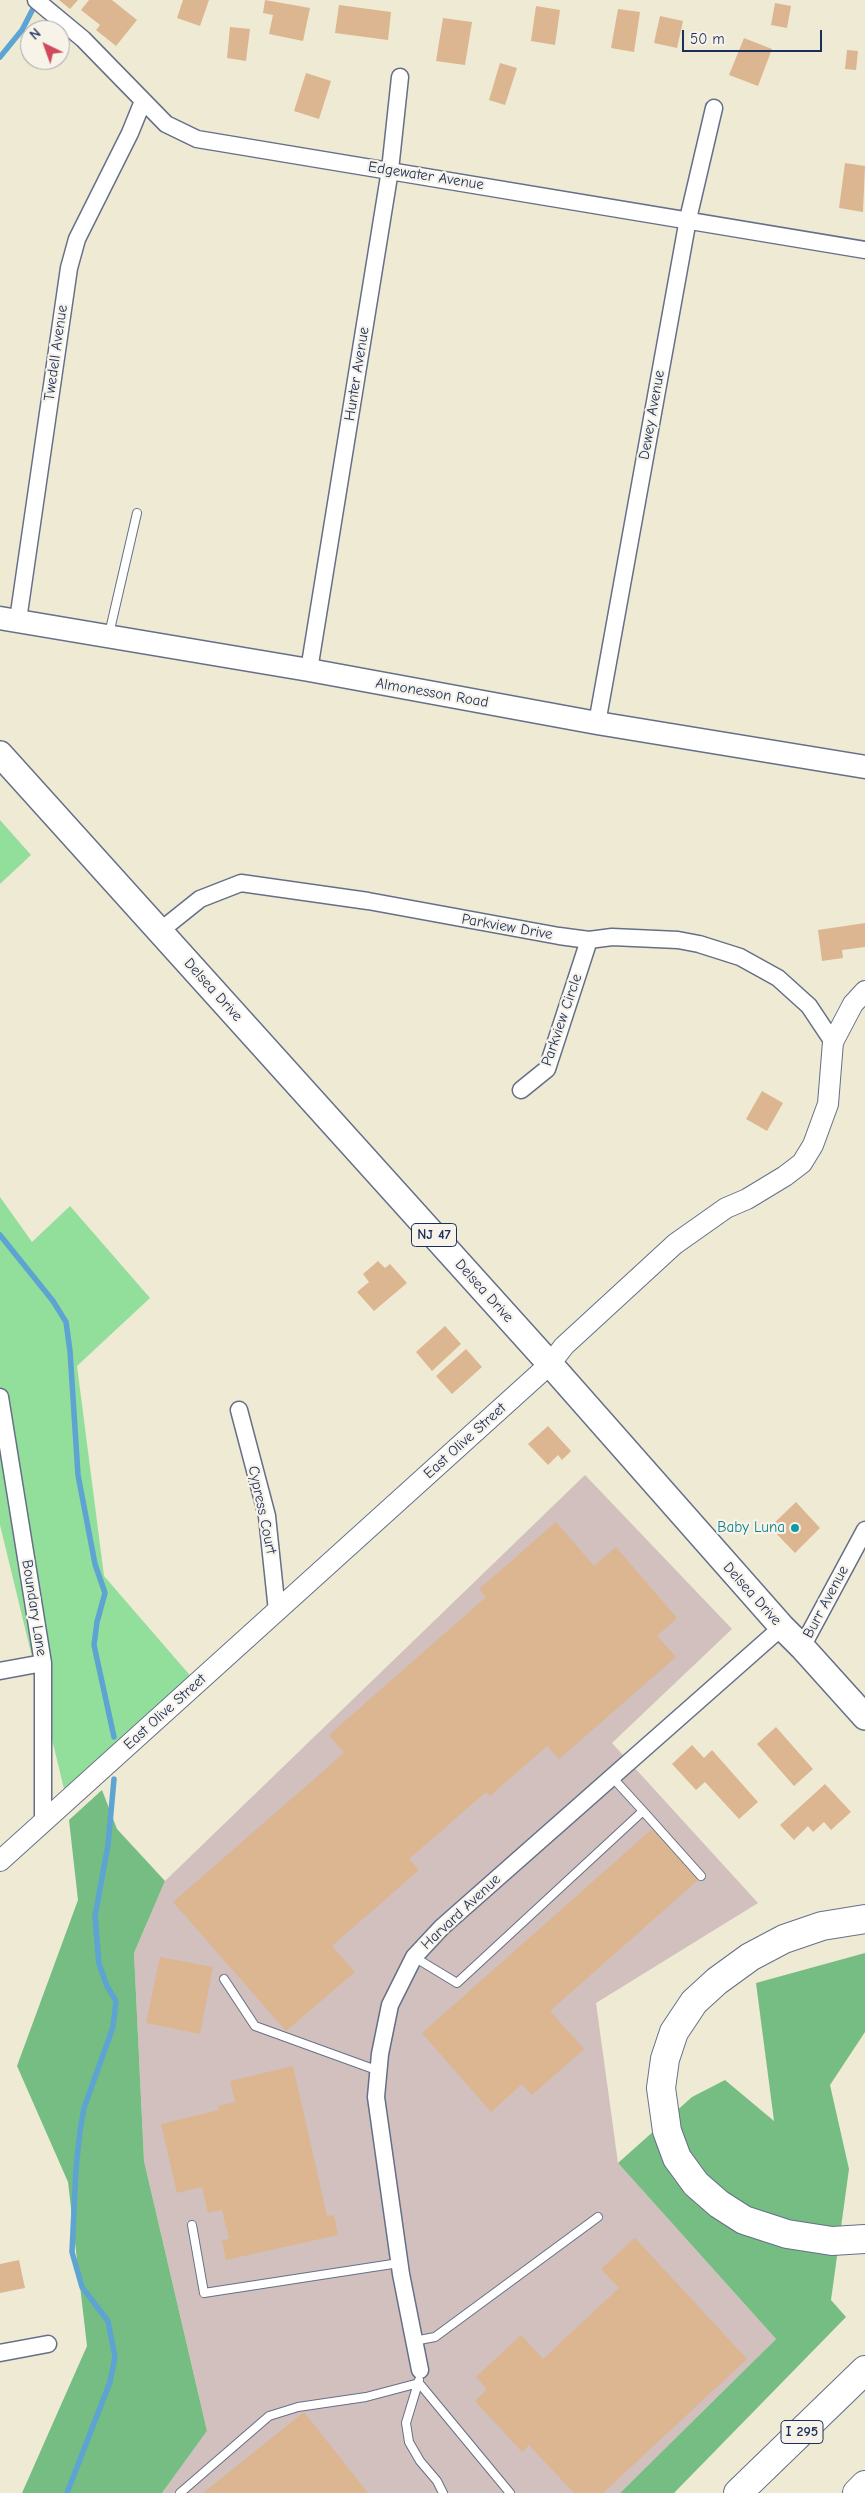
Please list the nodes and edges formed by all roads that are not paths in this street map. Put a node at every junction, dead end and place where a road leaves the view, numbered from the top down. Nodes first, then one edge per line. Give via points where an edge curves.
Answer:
1 (36, 0) edge
2 (400, 77) dead end
3 (143, 101) junction
4 (714, 108) dead end
5 (390, 170) junction
6 (688, 219) junction
7 (865, 250) edge
8 (137, 513) dead end
9 (9, 619) edge
10 (108, 636) junction
11 (309, 670) junction
12 (597, 723) junction
13 (0, 754) edge
14 (865, 767) edge
15 (160, 931) junction
16 (589, 940) junction
17 (865, 991) edge
18 (833, 1042) junction
19 (521, 1090) dead end
20 (550, 1364) junction
21 (0, 1400) edge
22 (239, 1410) dead end
23 (865, 1530) edge
24 (277, 1611) junction
25 (782, 1627) junction
26 (802, 1646) junction
27 (43, 1663) junction
28 (0, 1671) edge
29 (865, 1717) edge
30 (612, 1777) junction
31 (643, 1812) junction
32 (43, 1822) junction
33 (0, 1861) edge
34 (701, 1876) dead end
35 (865, 1919) edge
36 (414, 1957) junction
37 (224, 1979) dead end
38 (378, 2071) junction
39 (598, 2217) dead end
40 (192, 2225) dead end
41 (865, 2239) edge
42 (399, 2263) junction
43 (414, 2341) junction
44 (48, 2344) dead end
45 (0, 2353) edge
46 (865, 2370) edge
47 (419, 2377) junction
48 (865, 2485) edge
49 (180, 2493) edge
50 (443, 2493) edge
51 (510, 2493) edge
52 (738, 2493) edge
53 (856, 2493) edge

1 - 3 street, Edgewater Avenue via 83,39
2 - 5 street, Hunter Avenue
3 - 5 street, Edgewater Avenue via 166,124 197,139
3 - 9 street, Twedell Avenue via 77,239 69,268
4 - 6 street, Dewey Avenue
5 - 6 street, Edgewater Avenue
5 - 11 street, Hunter Avenue
6 - 7 street, Edgewater Avenue
6 - 12 street, Dewey Avenue
8 - 10 lane
9 - 10 main road, Almonesson Road
10 - 11 main road, Almonesson Road
11 - 12 main road, Almonesson Road
12 - 14 main road, Almonesson Road
13 - 15 main road, Delsea Drive / NJ 47
15 - 16 street, Parkview Drive via 200,899 241,883
15 - 20 main road, Delsea Drive / NJ 47
16 - 18 street, Parkview Drive via 612,937 678,940 740,957 759,966 794,991 809,1006
16 - 19 street, Parkview Circle via 548,1069
17 - 18 street, East Olive Street via 853,1004
18 - 20 street, East Olive Street via 828,1104 813,1145 802,1163 747,1199 726,1208 674,1244 564,1346
20 - 24 street, East Olive Street
20 - 25 main road, Delsea Drive / NJ 47
21 - 27 street, Boundary Lane
22 - 24 street, Cypress Court via 267,1516
23 - 26 street, Burr Avenue
24 - 32 street, East Olive Street
25 - 26 main road, Delsea Drive / NJ 47
25 - 30 street, Harvard Avenue
26 - 29 main road, Delsea Drive / NJ 47
27 - 28 street
27 - 32 street, Boundary Lane
30 - 31 lane
30 - 36 street, Harvard Avenue via 442,1926
31 - 34 lane
31 - 36 lane via 457,1983
32 - 33 street, East Olive Street
35 - 41 highway via 822,1926 784,1939 750,1957 717,1981 694,2002 674,2032 665,2059 661,2088 667,2131 677,2158 696,2184 718,2204 744,2220 788,2234 832,2241
36 - 38 street, Harvard Avenue via 390,2005
37 - 38 lane via 255,2026
38 - 42 street, Harvard Avenue via 376,2097
39 - 43 lane via 435,2338
40 - 42 lane via 204,2293
42 - 43 street, Harvard Avenue
43 - 47 street, Harvard Avenue
44 - 45 street
46 - 52 highway, I 295
47 - 49 lane via 366,2397 298,2407 269,2416
47 - 50 lane via 407,2418 409,2442
47 - 51 lane
48 - 53 highway

